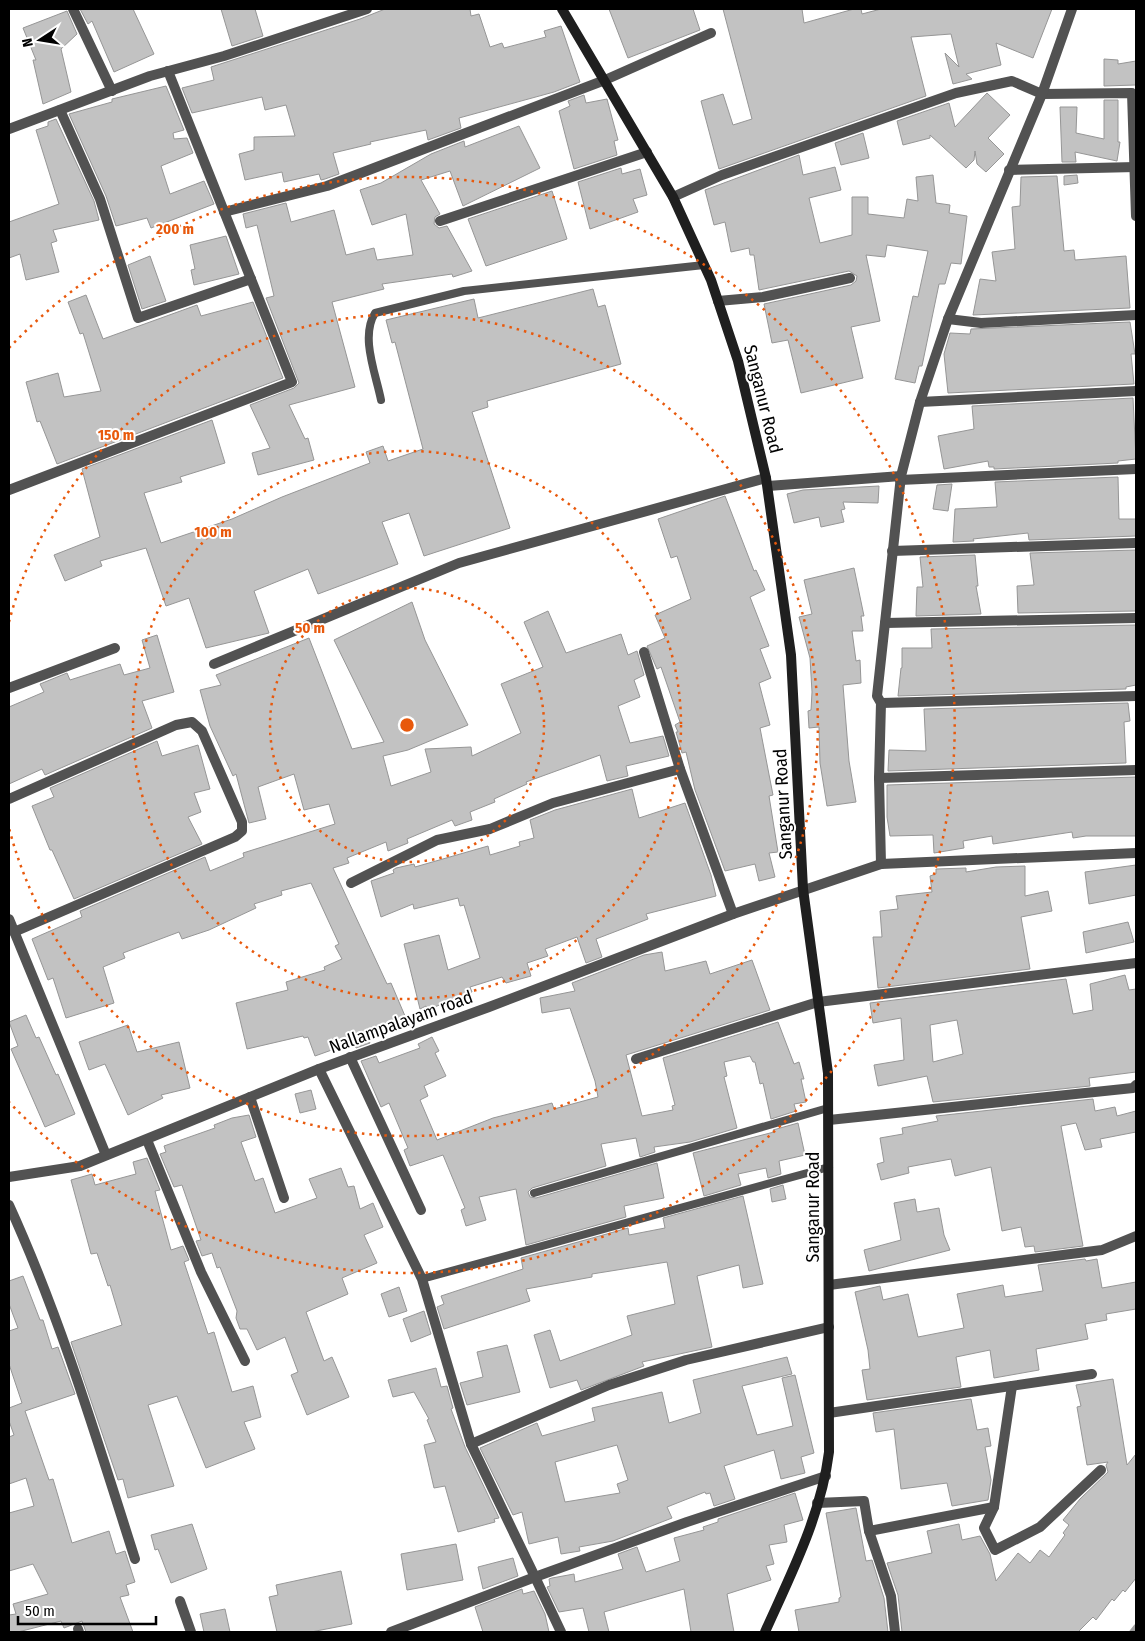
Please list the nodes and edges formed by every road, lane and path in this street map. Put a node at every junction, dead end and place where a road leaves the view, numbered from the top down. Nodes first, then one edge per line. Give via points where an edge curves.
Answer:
1 (74, 9) edge
2 (367, 9) edge
3 (562, 9) edge
4 (1072, 9) edge
5 (711, 33) dead end
6 (168, 71) junction
7 (605, 80) junction
8 (112, 91) junction
9 (1134, 93) edge
10 (1042, 94) junction
11 (60, 110) junction
12 (9, 129) edge
13 (647, 152) junction
14 (1135, 168) edge
15 (1009, 170) junction
16 (673, 196) junction
17 (224, 212) junction
18 (1136, 216) edge
19 (440, 221) dead end
20 (704, 264) junction
21 (850, 278) dead end
22 (251, 279) junction
23 (718, 301) junction
24 (1136, 315) edge
25 (948, 319) junction
26 (1136, 391) edge
27 (381, 400) dead end
28 (920, 402) junction
29 (1136, 469) edge
30 (901, 478) junction
31 (767, 482) junction
32 (9, 490) edge
33 (1136, 543) edge
34 (892, 551) junction
35 (1136, 618) edge
36 (885, 623) junction
37 (115, 648) dead end
38 (644, 652) dead end
39 (214, 664) dead end
40 (9, 688) edge
41 (1136, 696) edge
42 (881, 703) junction
43 (680, 769) junction
44 (1136, 770) edge
45 (878, 778) junction
46 (9, 799) edge
47 (1136, 853) edge
48 (881, 864) junction
49 (351, 883) dead end
50 (803, 889) junction
51 (733, 914) junction
52 (9, 919) edge
53 (14, 932) junction
54 (1136, 963) edge
55 (818, 1002) junction
56 (350, 1058) junction
57 (636, 1059) dead end
58 (319, 1069) junction
59 (1136, 1085) edge
60 (250, 1098) junction
61 (828, 1108) junction
62 (829, 1120) junction
63 (146, 1140) junction
64 (106, 1156) junction
65 (829, 1166) junction
66 (9, 1177) edge
67 (534, 1192) dead end
68 (284, 1198) dead end
69 (9, 1205) edge
70 (421, 1210) dead end
71 (1136, 1236) edge
72 (422, 1279) junction
73 (829, 1285) junction
74 (829, 1327) junction
75 (246, 1361) dead end
76 (1092, 1374) dead end
77 (1012, 1386) junction
78 (829, 1413) junction
79 (471, 1444) junction
80 (1101, 1470) dead end
81 (826, 1476) junction
82 (817, 1503) junction
83 (994, 1507) junction
84 (869, 1531) junction
85 (135, 1559) dead end
86 (535, 1577) junction
87 (180, 1601) dead end
88 (192, 1632) edge
89 (391, 1632) edge
90 (561, 1632) edge
91 (765, 1632) edge
92 (895, 1632) edge

1 - 8 street
2 - 6 street
3 - 7 main road, Sanganur Road
4 - 10 street
5 - 7 street
6 - 8 street
6 - 17 street
7 - 13 main road, Sanganur Road
7 - 17 street via 327,186
8 - 11 street
9 - 10 street
9 - 14 street
10 - 15 street
10 - 16 street via 1012,81 956,93 722,175
11 - 12 street
11 - 22 street via 100,199 138,318
13 - 16 main road, Sanganur Road
13 - 19 street
14 - 15 street
14 - 18 street
15 - 25 street
16 - 20 main road, Sanganur Road
17 - 22 street
20 - 23 main road, Sanganur Road
20 - 27 lane via 464,291 375,313 370,322 369,338
21 - 23 street via 763,297
22 - 32 street via 292,382
23 - 31 main road, Sanganur Road via 738,361
24 - 25 street via 981,323
25 - 28 street
26 - 28 street
28 - 30 street
29 - 30 street
30 - 31 street
30 - 34 street
31 - 39 street via 458,563
31 - 50 main road, Sanganur Road via 791,655
33 - 34 street
34 - 36 street
35 - 36 street
36 - 42 street via 877,696
37 - 40 street
38 - 43 street
41 - 42 street
42 - 45 street
43 - 49 street via 552,803 490,829 437,840
43 - 51 street
44 - 45 street
45 - 48 street
46 - 53 street via 176,725 192,722 202,731 242,822 242,831 235,837
47 - 48 street, Nallampalayam road
48 - 50 street, Nallampalayam road
50 - 51 street, Nallampalayam road
50 - 55 main road, Sanganur Road
51 - 56 street, Nallampalayam road
52 - 53 street
53 - 64 street
54 - 55 street
55 - 57 street
55 - 61 main road, Sanganur Road via 828,1072
56 - 58 street, Nallampalayam road
56 - 70 street
58 - 60 street, Nallampalayam road
58 - 72 street
59 - 62 street via 1123,1089
60 - 63 street, Nallampalayam road
60 - 68 street
61 - 62 main road, Sanganur Road
61 - 67 lane
62 - 65 main road, Sanganur Road
63 - 64 street, Nallampalayam road
63 - 75 street via 200,1272
64 - 66 street, Nallampalayam road via 80,1166
65 - 72 lane
65 - 73 main road, Sanganur Road
69 - 85 street via 74,1370
71 - 73 street via 1102,1250
72 - 79 street
73 - 74 main road, Sanganur Road
74 - 78 main road, Sanganur Road
74 - 79 street via 686,1360 609,1385
76 - 77 street
77 - 78 street
77 - 83 street
78 - 81 main road, Sanganur Road
79 - 86 street
80 - 83 street via 1040,1528 995,1550 984,1528
81 - 82 main road, Sanganur Road
81 - 86 street
82 - 84 street via 864,1501
82 - 91 main road, Sanganur Road via 810,1532
83 - 84 street
84 - 92 street via 891,1596
86 - 89 street
86 - 90 street
87 - 88 street

